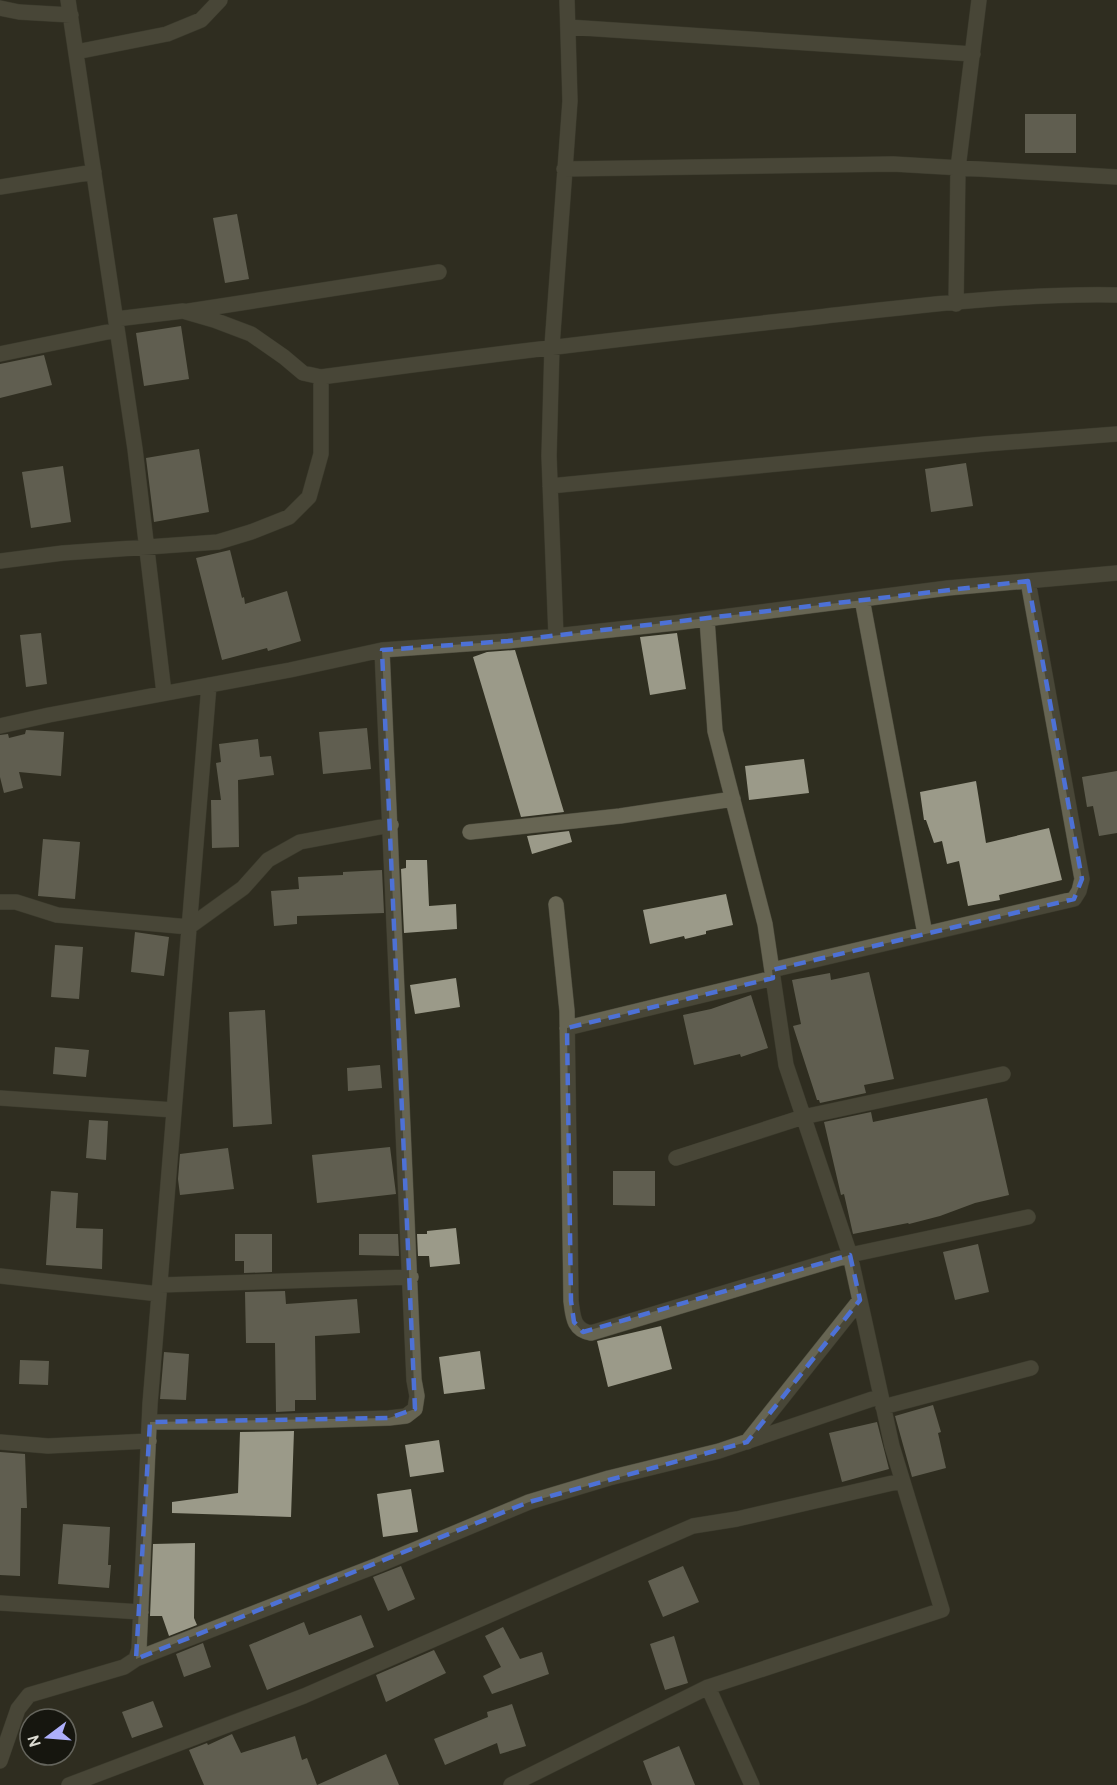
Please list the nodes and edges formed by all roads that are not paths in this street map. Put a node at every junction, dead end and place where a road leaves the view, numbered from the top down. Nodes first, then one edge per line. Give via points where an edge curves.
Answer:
1 (220, 0) edge
2 (567, 0) edge
3 (979, 0) edge
4 (0, 8) edge
5 (69, 8) edge
6 (568, 27) junction
7 (76, 52) junction
8 (973, 54) junction
9 (958, 168) junction
10 (564, 169) junction
11 (94, 172) junction
12 (1117, 177) edge
13 (0, 187) edge
14 (439, 272) dead end
15 (1117, 295) edge
16 (956, 304) junction
17 (183, 312) junction
18 (116, 324) junction
19 (552, 346) junction
20 (0, 354) edge
21 (321, 377) junction
22 (1117, 435) edge
23 (550, 486) junction
24 (147, 548) junction
25 (0, 561) edge
26 (1117, 573) edge
27 (1028, 581) junction
28 (862, 599) junction
29 (707, 620) junction
30 (556, 636) junction
31 (382, 650) junction
32 (209, 685) junction
33 (164, 693) junction
34 (0, 726) edge
35 (733, 799) junction
36 (391, 825) junction
37 (470, 832) dead end
38 (0, 902) edge
39 (556, 904) dead end
40 (189, 927) junction
41 (925, 934) junction
42 (772, 974) junction
43 (567, 1028) junction
44 (1003, 1074) dead end
45 (0, 1098) edge
46 (174, 1110) junction
47 (803, 1117) junction
48 (676, 1158) dead end
49 (1028, 1217) dead end
50 (850, 1255) junction
51 (0, 1276) edge
52 (411, 1277) junction
53 (159, 1290) junction
54 (860, 1300) junction
55 (1031, 1368) dead end
56 (882, 1401) junction
57 (150, 1422) junction
58 (149, 1441) junction
59 (0, 1442) edge
60 (747, 1442) junction
61 (901, 1481) junction
62 (0, 1603) edge
63 (141, 1612) junction
64 (136, 1659) junction
65 (708, 1687) junction
66 (4, 1736) edge
67 (0, 1761) edge
68 (69, 1785) edge
69 (511, 1785) edge
70 (752, 1785) edge

1 - 7 street via 201,20 167,34
2 - 6 street
3 - 8 street
4 - 5 street via 19,12
5 - 7 street
6 - 8 street
6 - 10 street via 570,101
7 - 11 street
8 - 9 street
9 - 10 street via 893,164
9 - 12 street
9 - 16 street
10 - 19 street
11 - 13 street
11 - 18 street
14 - 17 street
15 - 16 street via 1058,294
16 - 19 street
17 - 18 street
17 - 21 street via 252,334 303,373
18 - 20 street
18 - 24 street
19 - 21 street
19 - 23 street
21 - 24 street via 321,454 309,497 288,516 250,532 218,542
22 - 23 street
23 - 30 street
24 - 25 street
24 - 33 street
26 - 27 street
27 - 28 street
27 - 41 street via 1074,826 1082,879 1079,891 1074,899
28 - 29 street
28 - 41 street
29 - 30 street
29 - 35 street via 715,730
30 - 31 street
31 - 32 street
31 - 36 street
32 - 33 street
32 - 40 street
33 - 34 street
35 - 37 street
35 - 42 street via 765,924
36 - 40 street via 300,842 268,860 243,888
36 - 52 street
38 - 40 street via 16,902 57,915
39 - 43 street
40 - 46 street
41 - 42 street
42 - 43 street
42 - 47 street via 786,1065
43 - 50 street via 571,1301 574,1322 583,1332 591,1333
44 - 47 street
45 - 46 street
46 - 53 street
47 - 48 street
47 - 50 street
49 - 50 street
50 - 54 street
51 - 53 street
52 - 53 street
52 - 57 street via 417,1396 415,1409 406,1416
53 - 57 street
54 - 56 street
54 - 60 street
55 - 56 street
56 - 60 street
56 - 61 street
57 - 58 street
58 - 59 street via 48,1446
58 - 63 street
60 - 64 street via 529,1502
61 - 65 street via 942,1610
61 - 68 street via 693,1526 304,1696
62 - 63 street
63 - 64 street
64 - 66 street via 124,1667 29,1695
65 - 69 street
65 - 70 street
66 - 67 street

